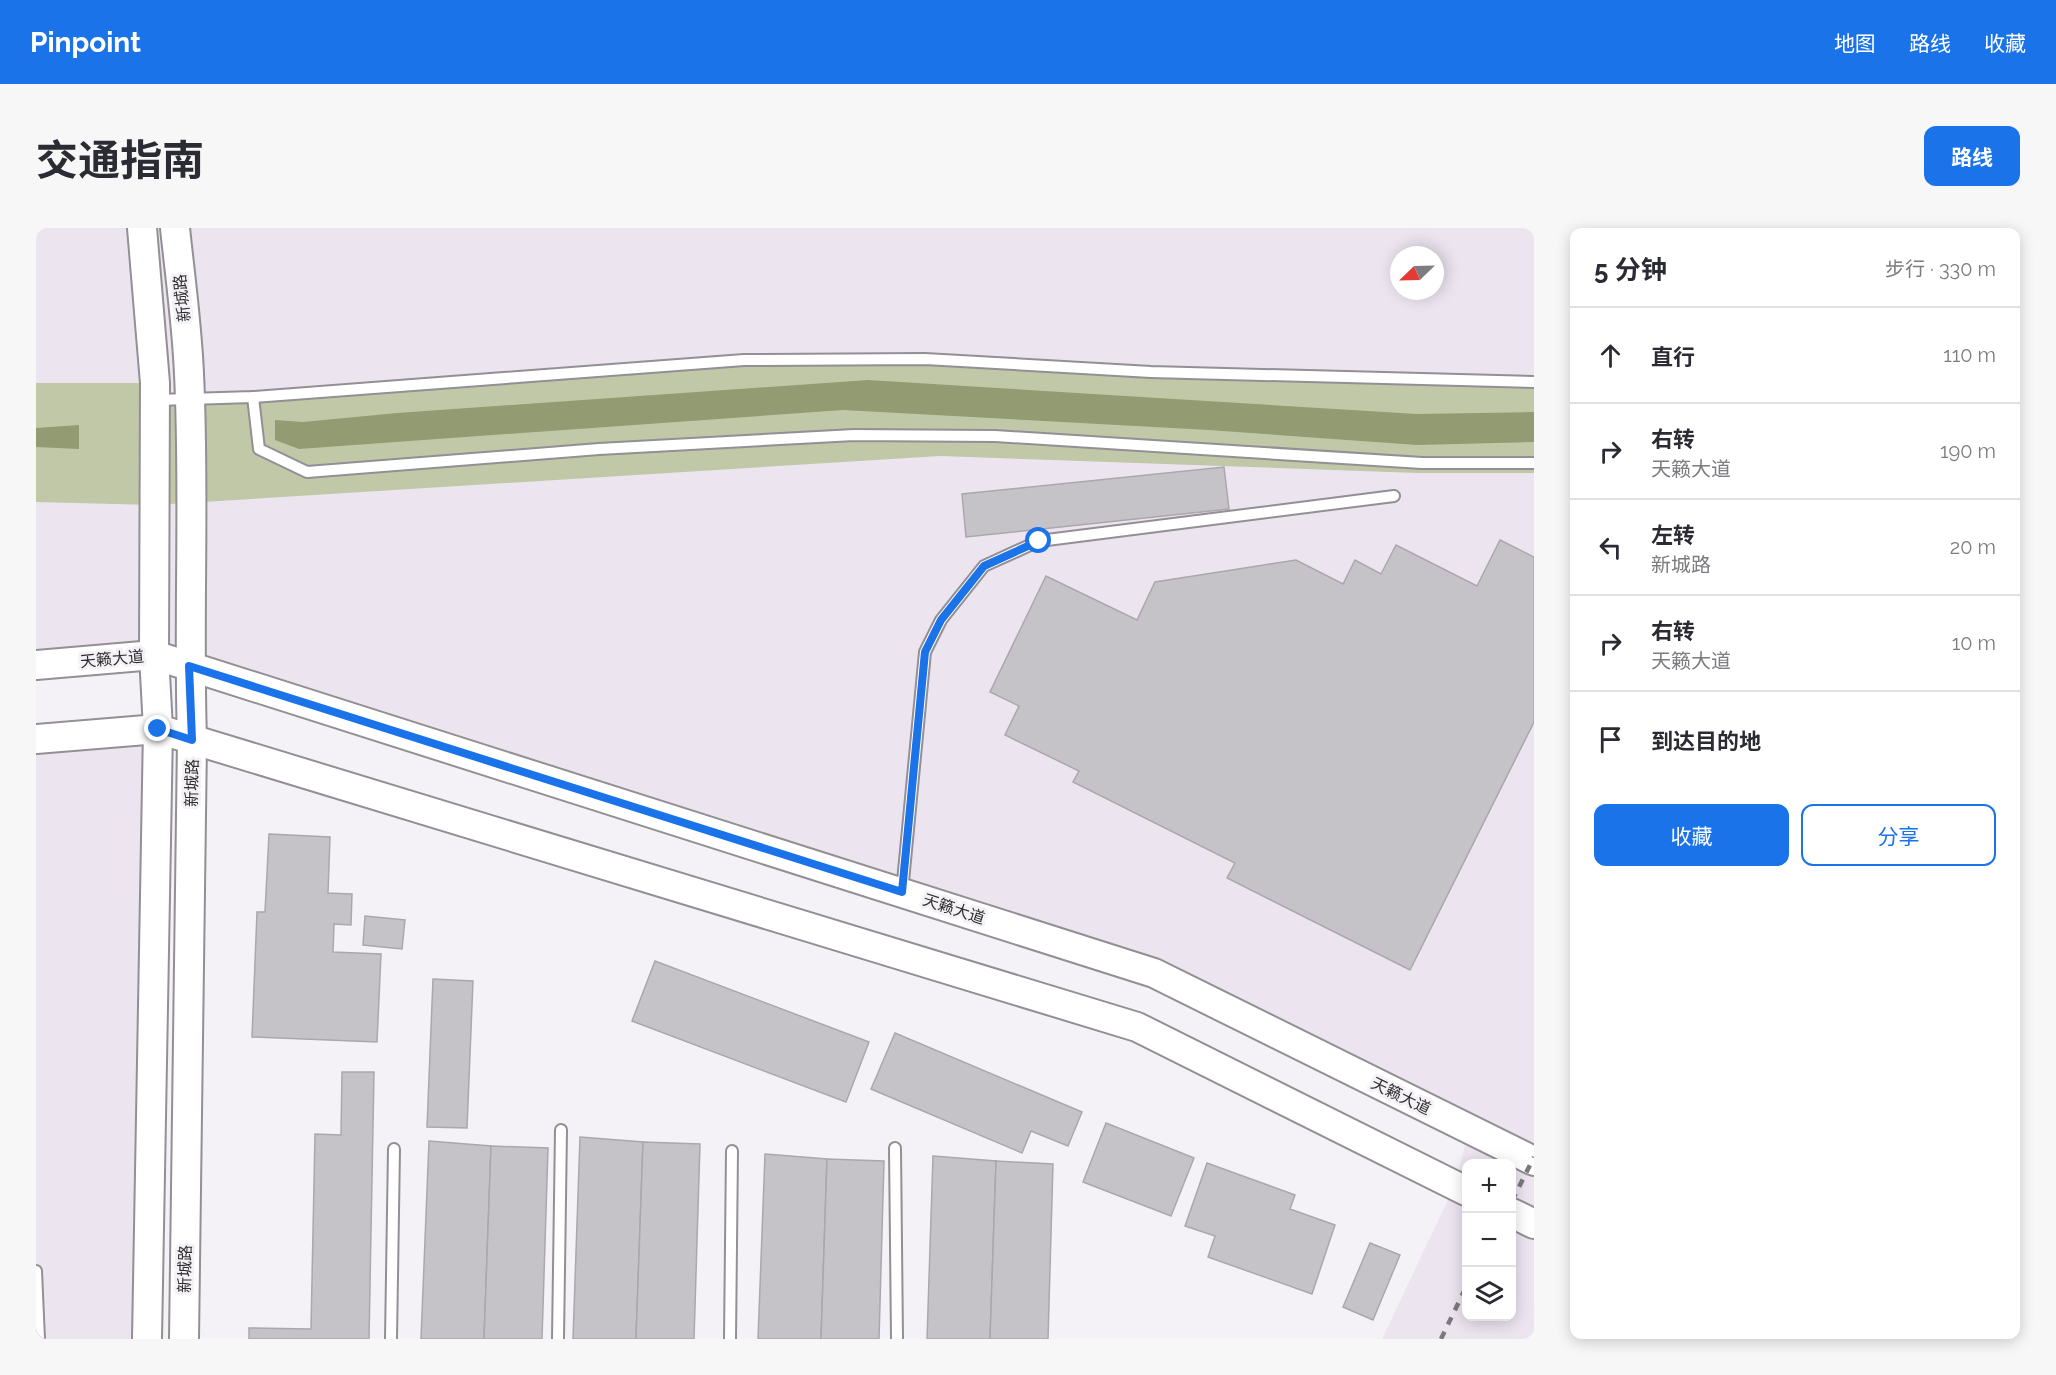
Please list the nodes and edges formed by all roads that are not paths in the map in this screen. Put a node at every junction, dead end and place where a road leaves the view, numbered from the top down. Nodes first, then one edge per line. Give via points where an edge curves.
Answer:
1 (142, 228) edge
2 (175, 228) edge
3 (1534, 382) edge
4 (253, 397) junction
5 (190, 399) junction
6 (155, 400) junction
7 (1534, 464) edge
8 (1394, 496) dead end
9 (154, 655) junction
10 (36, 665) edge
11 (189, 666) junction
12 (158, 729) junction
13 (36, 739) edge
14 (192, 740) junction
15 (902, 892) junction
16 (561, 1130) dead end
17 (895, 1148) dead end
18 (394, 1149) dead end
19 (732, 1151) dead end
20 (1534, 1161) edge
21 (1462, 1189) edge
22 (1516, 1215) edge
23 (1534, 1224) edge
24 (36, 1271) edge
25 (39, 1339) edge
26 (147, 1339) edge
27 (184, 1339) edge
28 (391, 1339) edge
29 (558, 1339) edge
30 (730, 1339) edge
31 (897, 1339) edge

1 - 6 main road, 新城路
2 - 5 main road, 新城路
3 - 4 lane via 1151,372 925,359 756,360
4 - 5 lane
4 - 7 lane via 259,449 307,472 599,449 854,435 995,436 1422,463
5 - 6 lane
5 - 11 main road, 新城路
6 - 9 main road, 新城路
8 - 15 lane via 1039,541 984,566 941,620 925,652
9 - 10 main road, 天籁大道
9 - 11 main road, 天籁大道
9 - 12 main road, 新城路
11 - 14 main road, 新城路
11 - 15 main road, 天籁大道
12 - 13 main road
12 - 14 main road
12 - 26 main road, 新城路
14 - 21 main road via 1137,1027
14 - 27 main road, 新城路
15 - 20 main road, 天籁大道 via 1154,973
16 - 29 lane
17 - 31 lane
18 - 28 lane
19 - 30 lane
22 - 23 main road
24 - 25 lane

